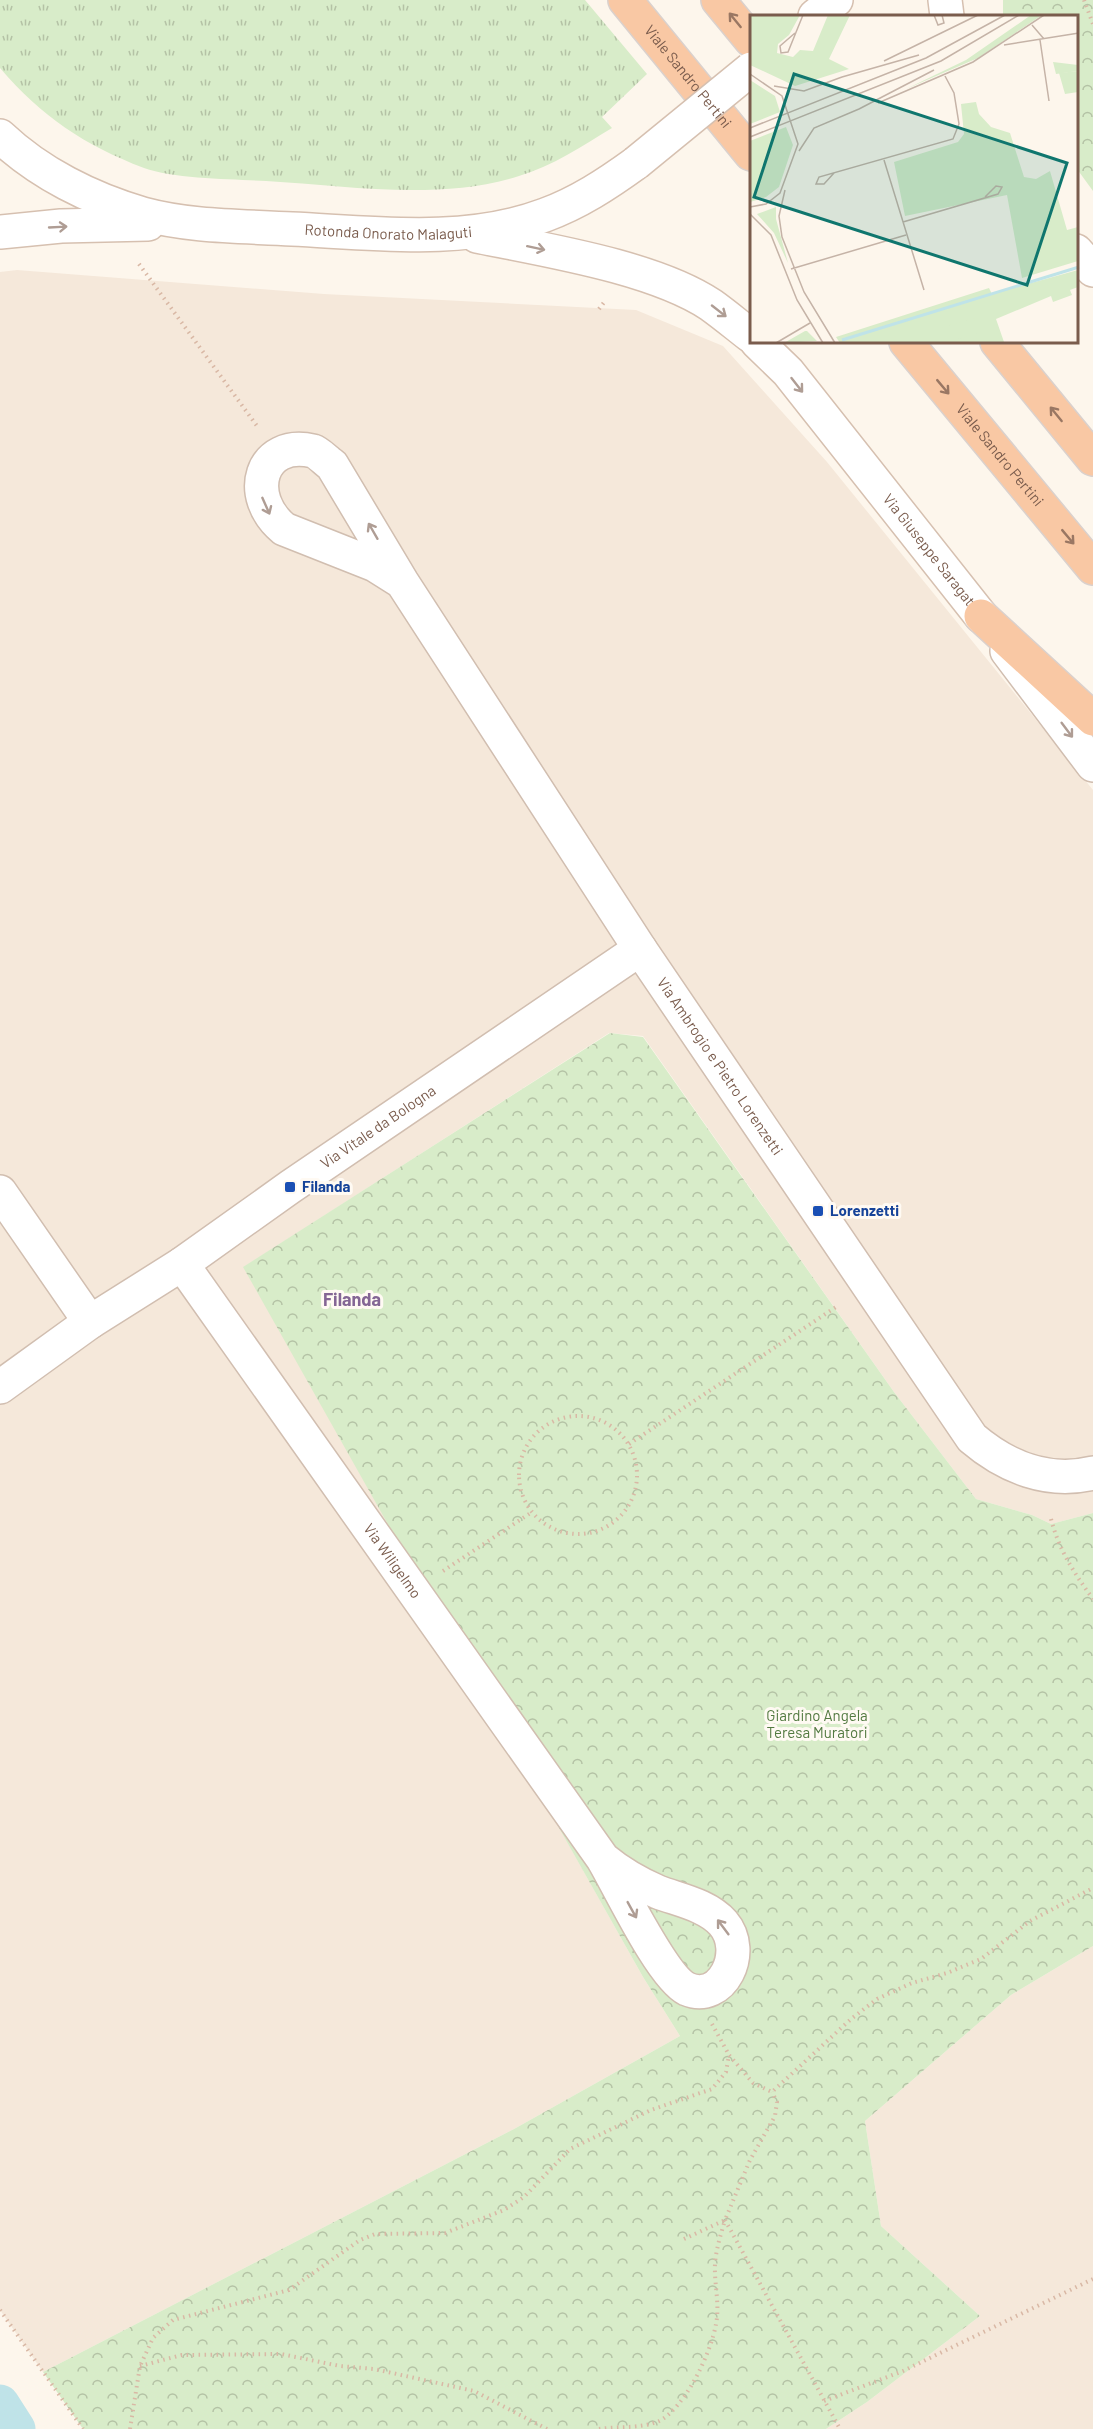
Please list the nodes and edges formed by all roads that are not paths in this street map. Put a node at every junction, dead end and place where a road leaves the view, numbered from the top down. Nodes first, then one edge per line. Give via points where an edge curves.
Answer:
1 (625, 0) edge
2 (718, 0) edge
3 (836, 0) edge
4 (945, 0) edge
5 (817, 15) edge
6 (947, 15) edge
7 (750, 39) edge
8 (750, 70) edge
9 (0, 135) edge
10 (750, 153) edge
11 (183, 224) junction
12 (0, 232) edge
13 (458, 232) junction
14 (1078, 252) edge
15 (1093, 270) edge
16 (750, 335) edge
17 (759, 344) edge
18 (908, 344) edge
19 (999, 344) edge
20 (1093, 459) edge
21 (1093, 568) edge
22 (402, 582) junction
23 (981, 616) junction
24 (1093, 719) edge
25 (1093, 765) edge
26 (640, 949) junction
27 (0, 1192) edge
28 (182, 1264) junction
29 (90, 1322) junction
30 (0, 1388) edge
31 (1093, 1473) edge
32 (603, 1859) dead end

1 - 10 highway, Viale Sandro Pertini
7 -> 2 highway
3 - 5 street
4 - 6 street
8 - 13 street, Rotonda Onorato Malaguti, bridge via 636,163 596,190 544,216
9 - 11 street, Rotonda Onorato Malaguti via 15,150 59,179 100,199
12 -> 11 street via 61,226
11 - 13 street, Rotonda Onorato Malaguti via 421,235
13 -> 16 street via 546,250 658,280 709,304
14 - 15 street
17 -> 23 street, Via Giuseppe Saragat via 788,372
18 -> 21 highway, Viale Sandro Pertini
20 -> 19 highway
22 -> 22 street, Via Ambrogio e Pietro Lorenzetti via 332,465 315,452 292,450 266,467 260,488 264,506 284,530 375,565
22 - 26 street, Via Ambrogio e Pietro Lorenzetti
23 - 24 highway
23 -> 25 street, Via Giuseppe Saragat
26 - 28 street, Via Vitale da Bologna
26 - 31 street, Via Ambrogio e Pietro Lorenzetti via 972,1438 990,1453 1053,1478
27 - 29 street
28 - 29 street, Via Vitale da Bologna
28 - 32 street, Via Wiligelmo
29 - 30 street, Via Vitale da Bologna

